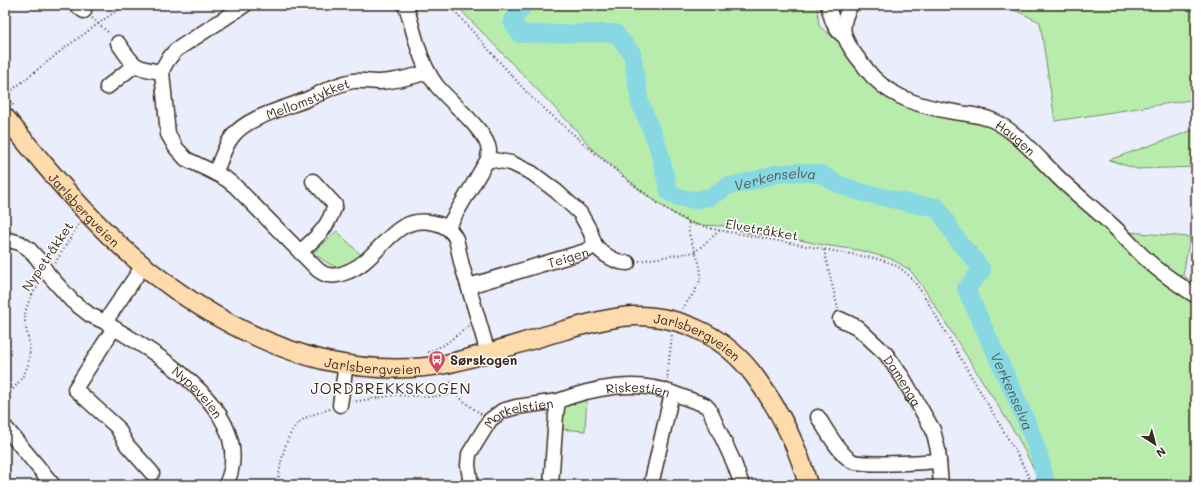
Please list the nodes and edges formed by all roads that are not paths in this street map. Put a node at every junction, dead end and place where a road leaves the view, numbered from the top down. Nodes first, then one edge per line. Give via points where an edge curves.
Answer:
1 (245, 5) edge
2 (404, 5) edge
3 (828, 5) edge
4 (851, 5) edge
5 (844, 36) junction
6 (118, 43) road end
7 (135, 65) junction
8 (162, 72) junction
9 (428, 72) junction
10 (107, 87) dead end
11 (11, 113) edge
12 (488, 159) junction
13 (215, 173) junction
14 (313, 181) dead end
15 (448, 227) junction
16 (5, 239) edge
17 (595, 245) junction
18 (300, 252) junction
19 (628, 263) road end
20 (143, 266) junction
21 (469, 286) junction
22 (1196, 296) edge
23 (840, 319) road end
24 (110, 325) junction
25 (488, 354) junction
26 (346, 364) junction
27 (669, 392) junction
28 (558, 402) junction
29 (340, 405) road end
30 (818, 417) dead end
31 (5, 427) edge
32 (939, 461) junction
33 (152, 473) dead end
34 (53, 485) edge
35 (226, 485) edge
36 (471, 485) edge
37 (551, 485) edge
38 (651, 485) edge
39 (742, 485) edge
40 (808, 485) edge
41 (941, 485) edge

1 - 8 street via 176,50 169,57
2 - 9 street
3 - 5 street, Haugen via 839,33
4 - 5 street via 846,13
5 - 22 street, Haugen via 865,68 893,93 919,105 982,116 1007,129 1156,269
6 - 7 street
7 - 8 street
7 - 10 street
8 - 13 street via 168,134 186,159
9 - 12 street via 441,91 484,137 489,150
9 - 13 street, Mellomstykket via 403,80 354,81 341,84 262,116 242,126 232,136
11 - 20 main road, Jarlsbergveien via 88,215
12 - 15 street
12 - 17 street, Teigen via 511,163 532,173 556,191 580,213
13 - 18 street via 236,186
14 - 18 street via 335,205 332,218 321,233
15 - 18 street via 423,220 406,224 391,235 364,263 341,274 329,275 318,270
15 - 21 street via 456,239
16 - 24 street, Nypeveien via 20,243 29,249 72,301 90,315
17 - 19 street via 619,262
17 - 21 street, Teigen via 586,251
20 - 24 street
20 - 26 main road, Jarlsbergveien via 204,308 246,331 295,351
21 - 25 street
23 - 32 street, Damenga via 858,327 886,354 903,378 933,430
24 - 33 street via 76,389 117,427 127,444
24 - 35 street, Nypeveien via 151,350 185,376 219,416 230,436 233,450 230,477
25 - 26 main road, Jarlsbergveien via 428,366 377,368
25 - 40 main road, Jarlsbergveien via 576,328 631,316 663,318 695,328 708,334 740,358 758,381 794,442
26 - 29 street
27 - 28 street, Riskestien via 653,387 606,388 576,394
27 - 38 street, Riskestien
27 - 39 street via 705,405 709,409
28 - 36 street, Morkelstien via 516,407 502,411 490,420 468,454
28 - 37 street, Morkelstien
30 - 32 street via 838,448 852,462
31 - 34 street
32 - 41 street, Damenga

